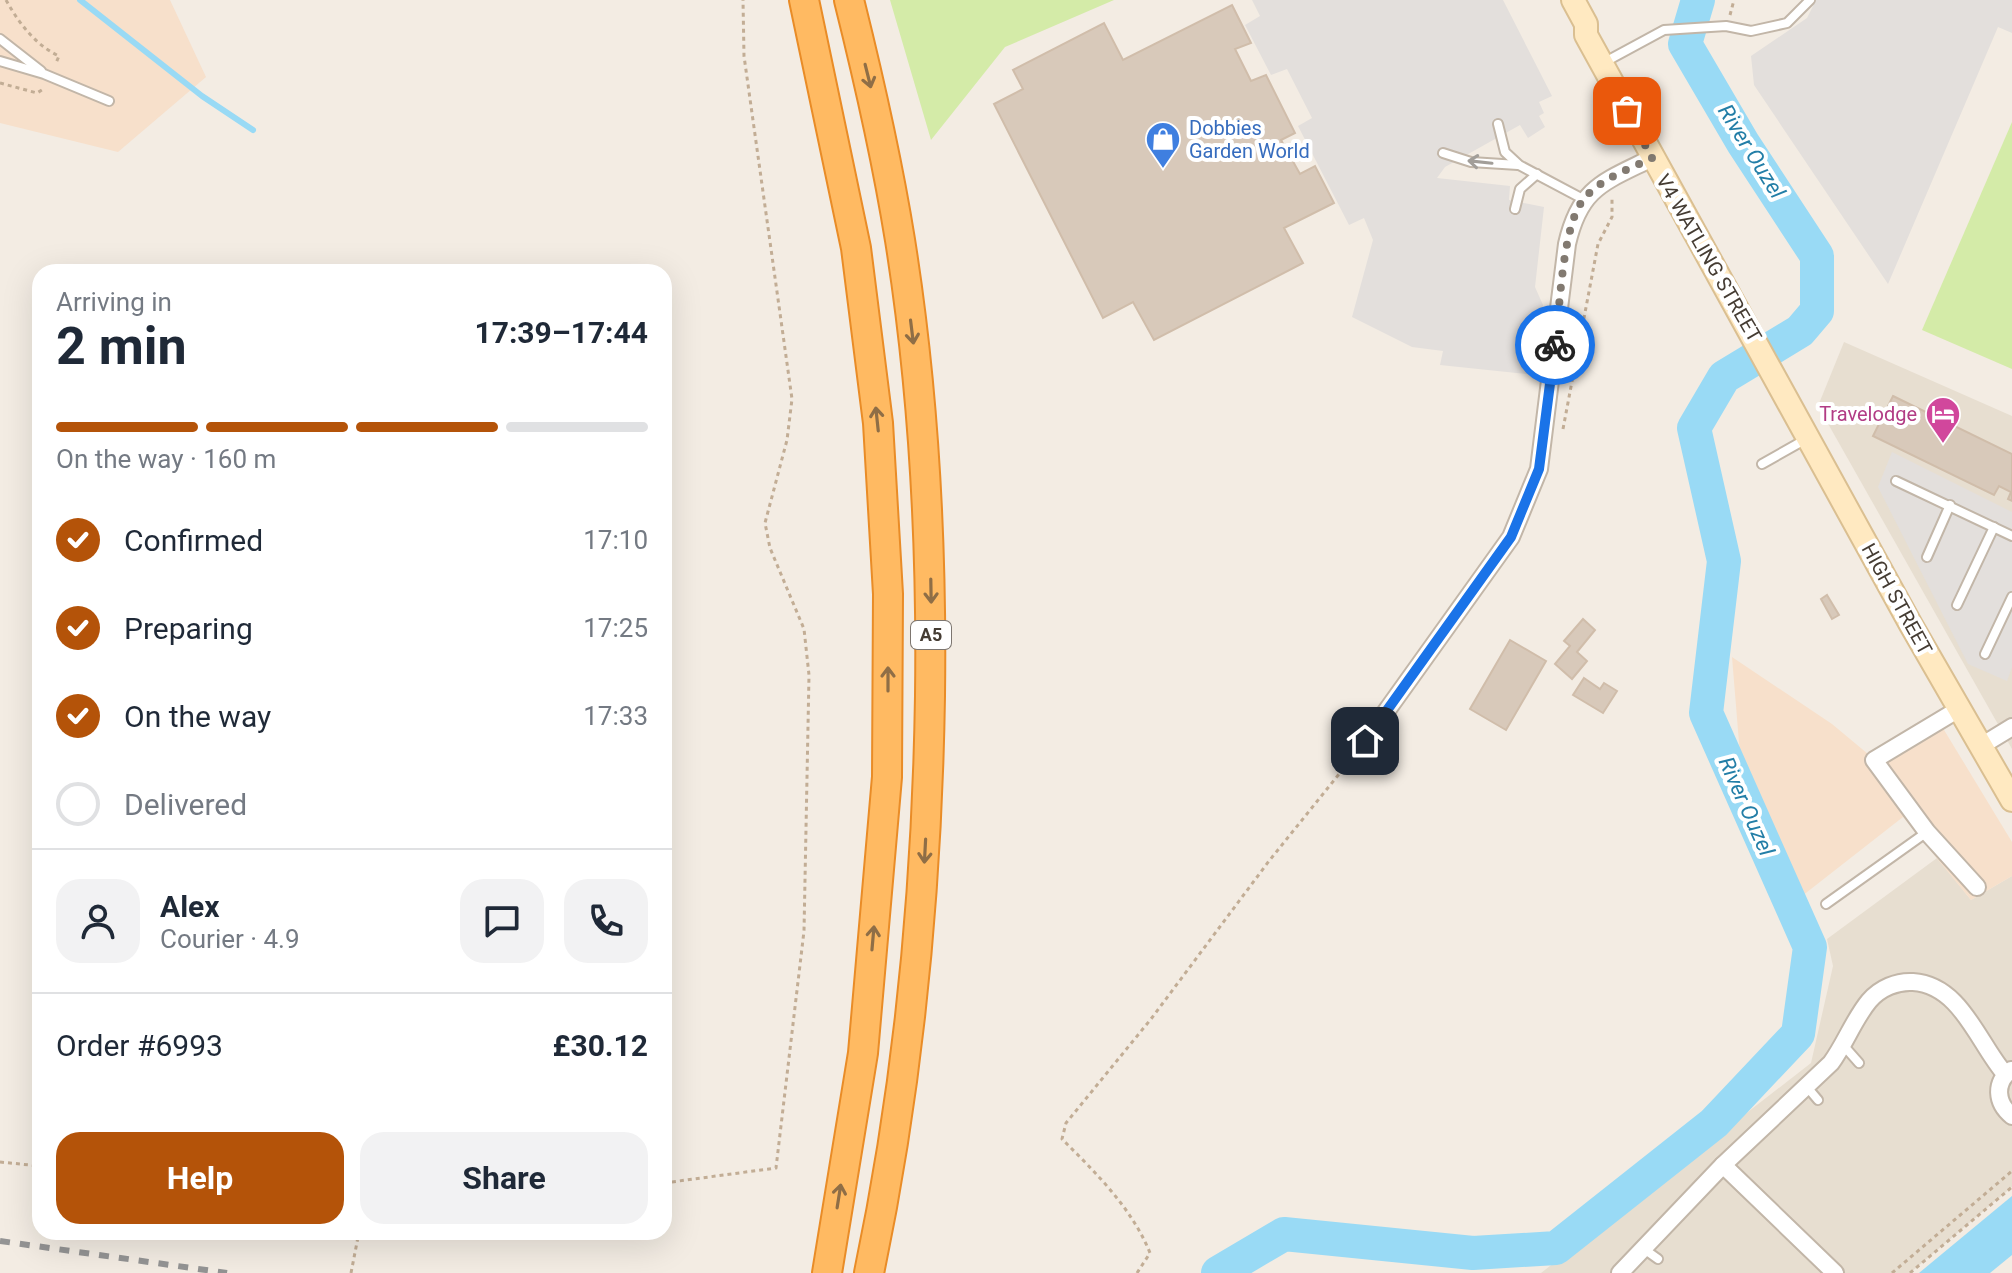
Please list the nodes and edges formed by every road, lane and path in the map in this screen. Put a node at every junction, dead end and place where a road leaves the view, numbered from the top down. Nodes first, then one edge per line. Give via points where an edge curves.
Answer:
1 (743, 0) edge
2 (804, 0) edge
3 (849, 0) edge
4 (1562, 0) edge
5 (1573, 0) edge
6 (1810, 0) edge
7 (1586, 35) junction
8 (0, 39) edge
9 (0, 61) edge
10 (1603, 64) junction
11 (44, 74) junction
12 (109, 101) dead end
13 (1498, 124) dead end
14 (1443, 153) dead end
15 (1652, 158) junction
16 (1519, 165) junction
17 (1537, 174) junction
18 (1609, 180) junction
19 (1583, 199) junction
20 (1515, 209) dead end
21 (1786, 396) joint
22 (1563, 429) dead end
23 (1808, 438) junction
24 (1762, 464) dead end
25 (1896, 481) dead end
26 (1950, 505) junction
27 (1994, 527) junction
28 (2012, 536) edge
29 (1927, 557) dead end
30 (2012, 597) edge
31 (1957, 605) dead end
32 (1985, 654) dead end
33 (1959, 709) junction
34 (2012, 727) edge
35 (1365, 741) joint
36 (1981, 746) junction
37 (2012, 800) edge
38 (1927, 832) junction
39 (1977, 887) dead end
40 (1826, 904) dead end
41 (1844, 1046) junction
42 (1859, 1063) dead end
43 (2009, 1072) edge
44 (2012, 1116) edge
45 (0, 1162) edge
46 (32, 1165) edge
47 (1723, 1165) junction
48 (2012, 1171) edge
49 (672, 1182) edge
50 (2012, 1187) edge
51 (357, 1240) edge
52 (1644, 1249) junction
53 (1658, 1259) dead end
54 (351, 1273) edge
55 (827, 1273) edge
56 (869, 1273) edge
57 (1137, 1273) edge
58 (1620, 1273) edge
59 (1835, 1273) edge
60 (1892, 1273) edge
61 (1910, 1273) edge

1 - 49 path via 744,56 792,399 765,523 804,629 809,675 804,931 776,1168
55 -> 2 highway, A5 via 865,1038 887,777 888,594 878,423 856,248
3 -> 56 highway, A5 via 882,135 901,243 921,406 932,586 922,907 910,1037
4 - 7 street, V4 WATLING STREET via 1575,33
5 - 7 street, V4 WATLING STREET
6 - 10 lane via 1787,23 1751,31 1726,26 1664,30
7 - 10 street, V4 WATLING STREET
8 - 11 lane
9 - 11 lane
10 - 15 street, V4 WATLING STREET
11 - 12 lane
13 - 16 lane via 1505,152
16 -> 14 lane via 1471,162
15 - 18 street
15 - 21 street, V4 WATLING STREET
16 - 17 lane
17 - 19 lane
17 - 20 lane via 1520,189
18 - 19 street
18 - 22 path via 1612,217 1598,244
19 - 35 street via 1567,244 1539,469 1511,537
21 - 23 street, HIGH STREET
23 - 24 lane
23 - 33 street, HIGH STREET
25 - 26 lane
26 - 27 lane
26 - 29 lane
27 - 28 lane
27 - 31 lane
30 - 32 lane
33 - 36 street, HIGH STREET
33 - 38 street via 1874,760
34 - 36 street
35 - 57 path via 1066,1123 1062,1139 1097,1173 1142,1232 1150,1253
36 - 37 street, HIGH STREET
38 - 39 street
38 - 40 lane
41 - 42 lane
41 - 43 street via 1872,998 1903,982 1922,983 1963,1011
41 - 47 street via 1812,1094
43 - 44 street via 1999,1098
45 - 46 path
47 - 52 street
47 - 59 street
48 - 60 path
50 - 61 path
51 - 54 path
52 - 53 lane
52 - 58 street

